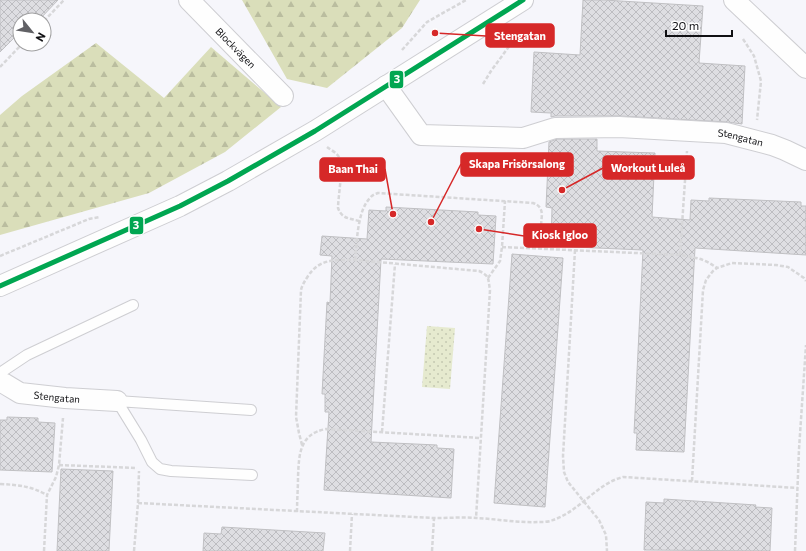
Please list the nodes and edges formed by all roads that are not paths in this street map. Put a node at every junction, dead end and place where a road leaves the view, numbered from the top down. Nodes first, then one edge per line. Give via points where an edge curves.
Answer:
1 (189, 0) edge
2 (523, 0) edge
3 (734, 0) edge
4 (806, 68) edge
5 (386, 86) junction
6 (283, 96) dead end
7 (806, 160) edge
8 (0, 286) edge
9 (133, 305) dead end
10 (0, 373) edge
11 (0, 382) edge
12 (117, 401) junction
13 (251, 410) dead end
14 (252, 475) dead end

1 - 6 street, Blockvägen
2 - 5 street
3 - 4 street
5 - 7 street, Stengatan via 421,135 523,138 555,128 619,127 726,133 772,145
5 - 8 street via 228,181
9 - 10 lane via 27,355
11 - 12 street, Stengatan via 20,393
12 - 13 lane
12 - 14 lane via 152,462 160,469

